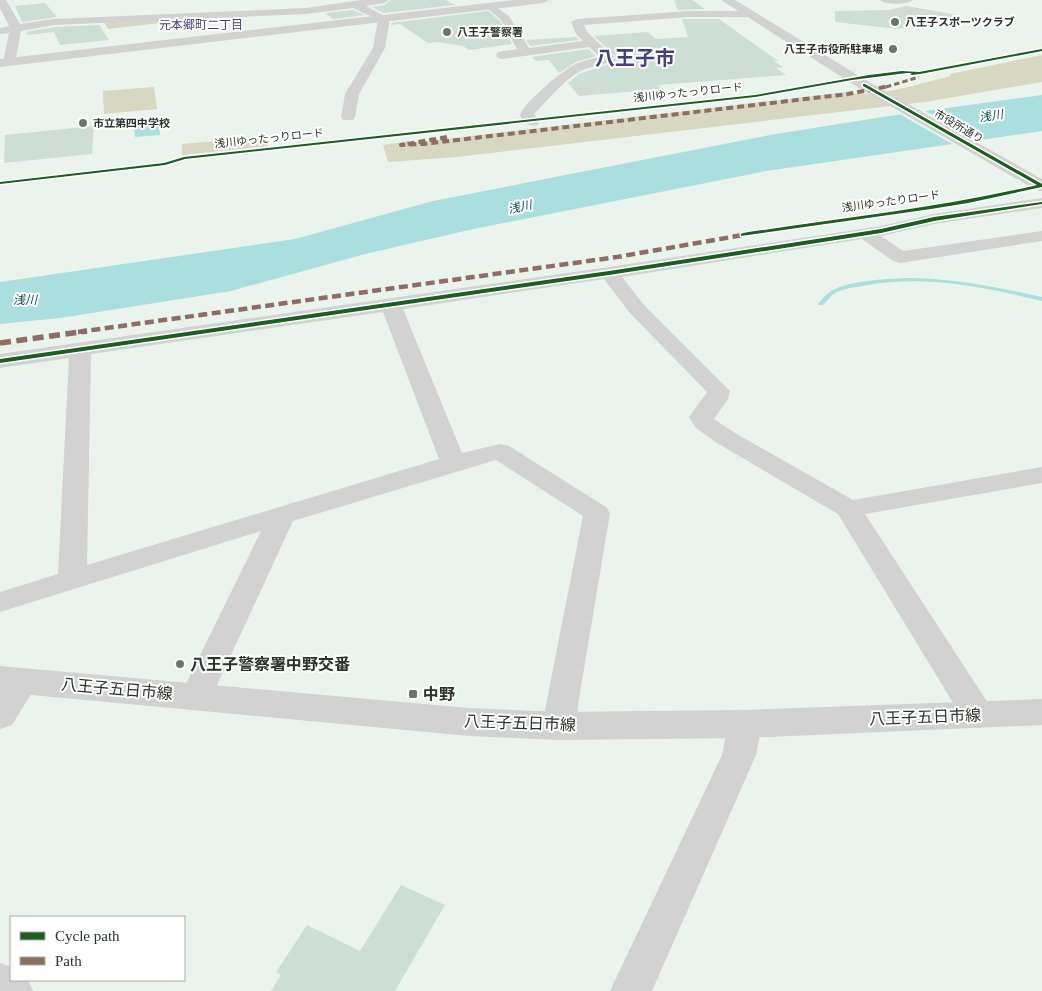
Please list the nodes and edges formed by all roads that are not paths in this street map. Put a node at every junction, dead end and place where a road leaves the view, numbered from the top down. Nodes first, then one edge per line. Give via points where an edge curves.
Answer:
1 (0, 0) edge
2 (384, 0) edge
3 (543, 0) edge
4 (727, 0) edge
5 (908, 0) edge
6 (887, 1) edge
7 (356, 5) junction
8 (490, 6) junction
9 (189, 13) junction
10 (750, 14) junction
11 (8, 16) edge
12 (384, 19) junction
13 (16, 28) junction
14 (0, 30) edge
15 (197, 40) junction
16 (592, 44) junction
17 (525, 52) junction
18 (502, 55) dead end
19 (4, 63) edge
20 (348, 117) dead end
21 (532, 122) dead end
22 (1042, 186) edge
23 (1042, 203) edge
24 (866, 234) junction
25 (1042, 236) edge
26 (609, 273) junction
27 (391, 305) junction
28 (80, 350) junction
29 (0, 361) edge
30 (453, 463) junction
31 (1042, 475) edge
32 (849, 509) junction
33 (282, 516) junction
34 (72, 580) junction
35 (0, 602) edge
36 (11, 680) edge
37 (196, 696) junction
38 (1042, 712) edge
39 (0, 715) edge
40 (978, 715) junction
41 (745, 724) junction
42 (560, 726) junction
43 (0, 983) edge
44 (12, 991) edge
45 (631, 991) edge

1 - 11 street
2 - 7 street
3 - 8 street
4 - 10 street, 市役所通り
5 - 6 street
7 - 9 street via 306,11
7 - 12 street
8 - 12 street
8 - 17 street via 504,18
9 - 13 street via 54,22
9 - 15 street
10 - 16 street via 689,14 576,22
10 - 22 street, 市役所通り via 864,85
11 - 13 street
12 - 15 street
12 - 20 street via 379,48 352,94
13 - 14 street
13 - 19 street
15 - 19 street
16 - 17 street
16 - 21 street via 608,57 579,67 553,86 527,114
17 - 18 street
23 - 24 street
24 - 25 street via 900,257
24 - 26 street
26 - 27 street
26 - 32 street via 637,309 719,391 701,417 704,422
27 - 28 street
27 - 30 street
28 - 29 street
28 - 34 street
30 - 33 street
30 - 42 street via 500,451 597,513
31 - 32 street
32 - 40 street
33 - 34 street
33 - 37 street
34 - 35 street
36 - 37 street, 八王子五日市線
36 - 39 street
37 - 42 street, 八王子五日市線 via 469,722
38 - 40 street, 八王子五日市線
40 - 41 street, 八王子五日市線
41 - 42 street, 八王子五日市線
41 - 45 street via 739,755
43 - 44 street

